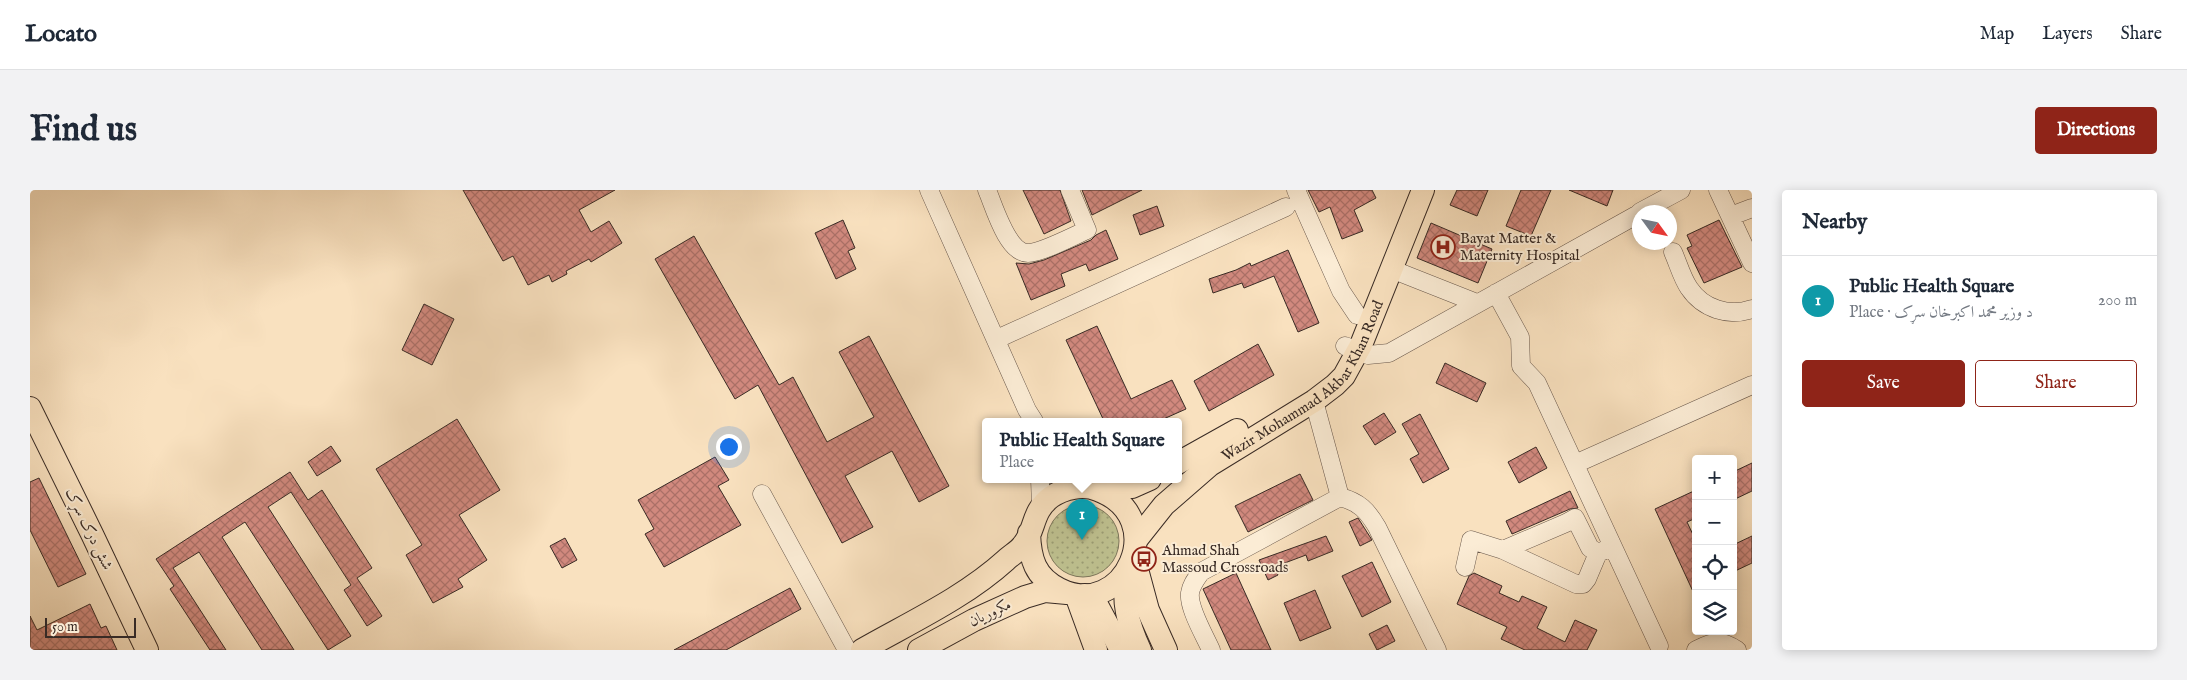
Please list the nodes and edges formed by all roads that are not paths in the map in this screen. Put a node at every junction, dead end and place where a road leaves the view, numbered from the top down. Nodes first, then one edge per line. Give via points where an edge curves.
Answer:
1 (930, 190) edge
2 (987, 190) edge
3 (1070, 190) edge
4 (1296, 190) edge
5 (1406, 190) edge
6 (1423, 190) edge
7 (1681, 190) edge
8 (1718, 190) edge
9 (1654, 205) edge
10 (1286, 208) dead end
11 (1752, 208) edge
12 (1632, 217) edge
13 (1740, 223) edge
14 (1673, 252) dead end
15 (1752, 263) edge
16 (1391, 269) junction
17 (1496, 293) junction
18 (1477, 303) junction
19 (1752, 309) edge
20 (1357, 314) junction
21 (997, 339) junction
22 (1351, 348) junction
23 (1752, 385) edge
24 (1314, 401) junction
25 (30, 408) edge
26 (1030, 417) edge
27 (1182, 461) edge
28 (1575, 464) junction
29 (1040, 483) edge
30 (1141, 483) edge
31 (1081, 485) edge
32 (762, 494) dead end
33 (1340, 496) junction
34 (1041, 507) junction
35 (1029, 534) junction
36 (1605, 549) junction
37 (1503, 550) junction
38 (1133, 556) junction
39 (1465, 566) dead end
40 (1076, 595) junction
41 (1659, 646) dead end
42 (147, 650) edge
43 (847, 650) edge
44 (862, 650) edge
45 (918, 650) edge
46 (1096, 650) edge
47 (1121, 650) edge
48 (1140, 650) edge
49 (1166, 650) edge
50 (1211, 650) edge
51 (1437, 650) edge
52 (1696, 650) edge
53 (1737, 650) edge

1 - 21 street
2 - 3 street via 1007,236 1017,249 1028,253 1087,230
4 - 20 street via 1341,291
5 - 20 main road
6 - 16 main road, Wazir Mohammad Akbar Khan Road
7 - 9 street
8 - 13 street
10 - 21 street
11 - 13 street
12 - 17 street
13 - 15 street
14 - 19 street via 1689,288 1702,302 1718,310 1740,313
16 - 18 street
16 - 22 main road, Wazir Mohammad Akbar Khan Road
17 - 18 street
17 - 28 street via 1520,337 1520,366 1537,383
18 - 22 street via 1389,353 1368,355
20 - 22 main road
21 - 26 street
22 - 24 main road, Wazir Mohammad Akbar Khan Road via 1344,376
22 - 27 main road via 1322,381
23 - 28 street
24 - 33 street
24 - 38 main road, Wazir Mohammad Akbar Khan Road via 1210,465 1164,505
25 - 42 main road, شش درک سړک
28 - 36 street
29 - 34 street
30 - 31 main road via 1132,487
31 - 34 main road via 1064,490
31 - 38 main road via 1110,495 1124,506 1133,522
32 - 43 street
33 - 50 street via 1201,572 1190,595
33 - 51 street via 1367,510
34 - 35 main road
35 - 40 main road via 1030,552 1037,570 1050,584
35 - 44 main road via 1024,545 958,596
36 - 37 street via 1590,548 1575,518
36 - 37 street via 1582,584
36 - 41 street
37 - 39 street via 1471,540
38 - 40 main road via 1116,583 1102,592
38 - 48 main road via 1124,585 1124,602
38 - 49 main road via 1148,610
40 - 45 main road, مکروریان via 1045,592 1025,597
40 - 46 main road
40 - 47 main road via 1098,607
52 - 53 street via 1714,641

